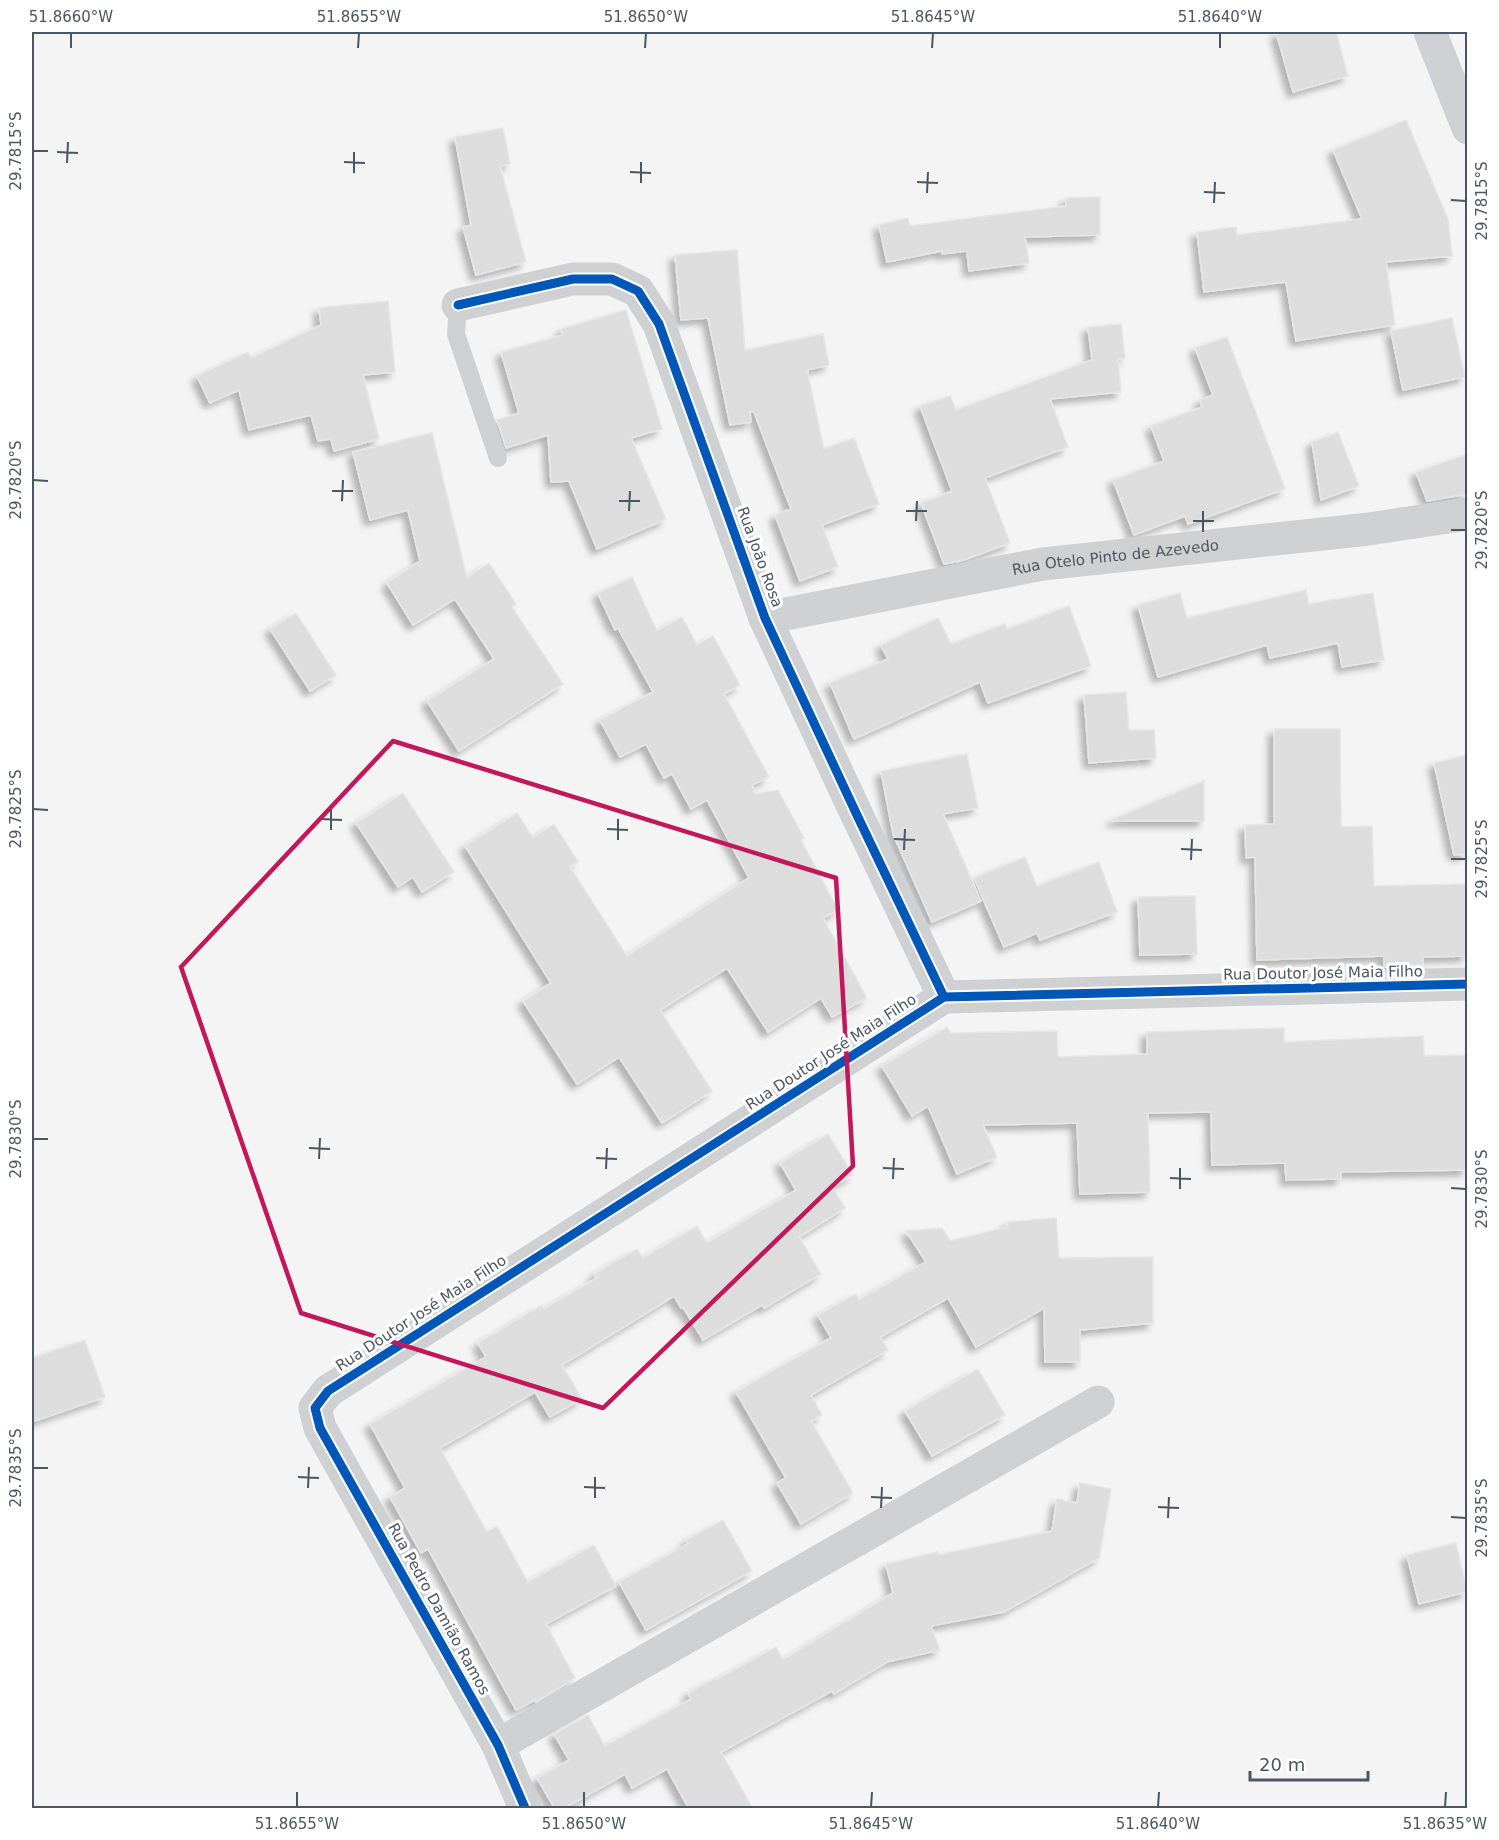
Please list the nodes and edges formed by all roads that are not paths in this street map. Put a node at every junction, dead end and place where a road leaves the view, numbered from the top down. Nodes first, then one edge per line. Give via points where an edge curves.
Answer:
1 (1430, 32) edge
2 (1467, 128) edge
3 (458, 305) joint
4 (498, 458) dead end
5 (1467, 514) edge
6 (765, 618) junction
7 (1467, 984) edge
8 (944, 997) junction
9 (1098, 1402) dead end
10 (320, 1428) joint
11 (498, 1745) junction
12 (525, 1809) edge

1 - 2 street
3 - 4 lane via 456,334
3 - 6 street, Rua João Rosa via 573,279 612,279 638,291 658,324
5 - 6 street, Rua Otelo Pinto de Azevedo via 1369,530 1043,564
6 - 8 street, Rua João Rosa
7 - 8 street, Rua Doutor José Maia Filho
8 - 10 street, Rua Doutor José Maia Filho via 328,1390 315,1408
9 - 11 street
10 - 11 street, Rua Pedro Damião Ramos
11 - 12 street, Rua Pedro Damião Ramos

